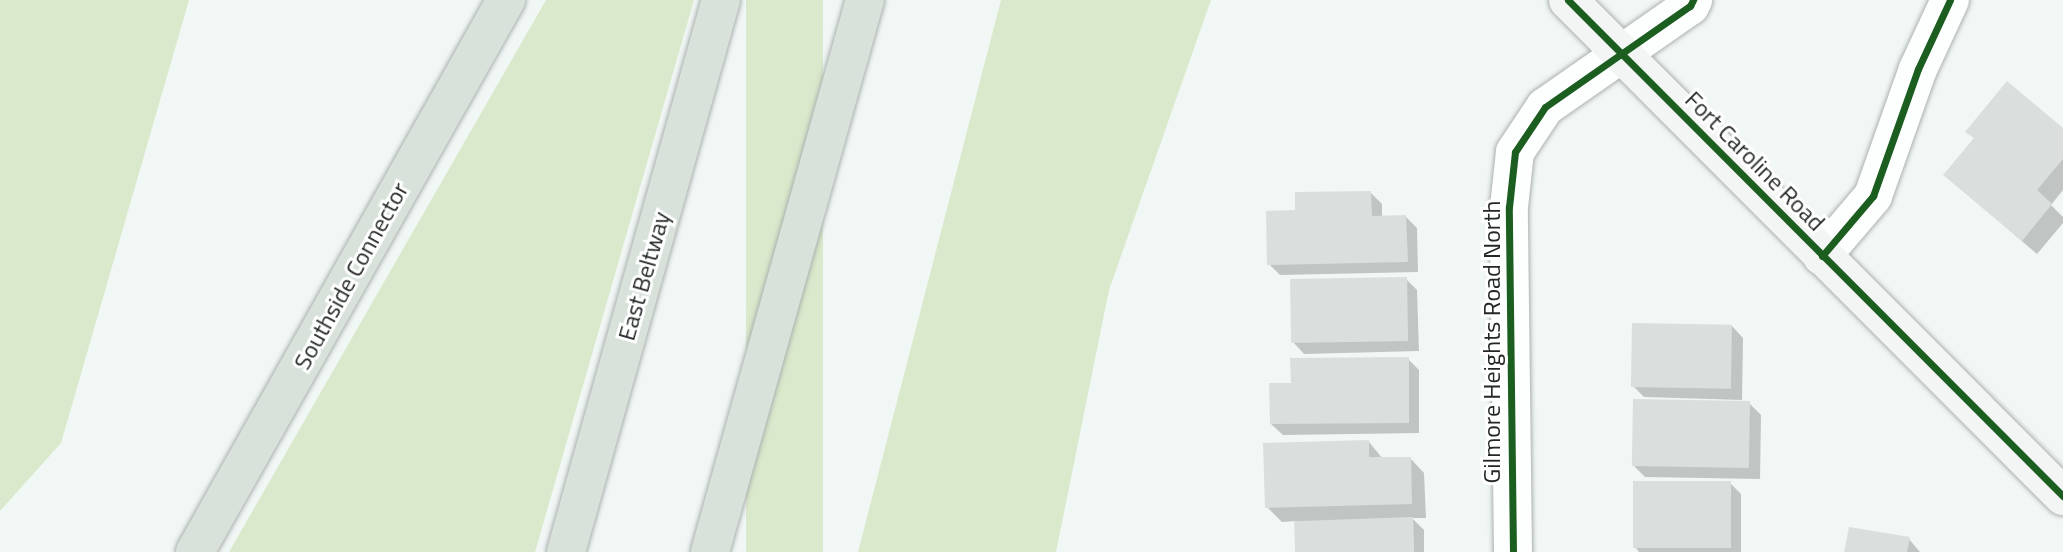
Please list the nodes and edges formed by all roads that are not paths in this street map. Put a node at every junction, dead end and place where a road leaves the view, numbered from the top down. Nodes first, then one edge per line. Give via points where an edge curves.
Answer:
1 (506, 0) edge
2 (721, 0) edge
3 (864, 0) edge
4 (1568, 0) edge
5 (1693, 0) edge
6 (1950, 0) edge
7 (1621, 53) junction
8 (1822, 256) junction
9 (2060, 483) edge
10 (195, 552) edge
11 (566, 552) edge
12 (710, 552) edge
13 (1513, 552) edge

1 - 10 highway, Southside Connector
2 - 11 highway, East Beltway
3 - 12 highway
4 - 7 street, Fort Caroline Road
5 - 7 street, Gilmore Heights Road North
6 - 8 street via 1919,69 1873,196
7 - 8 street, Fort Caroline Road
7 - 13 street, Gilmore Heights Road North via 1545,107 1516,152 1509,207
8 - 9 street, Fort Caroline Road

